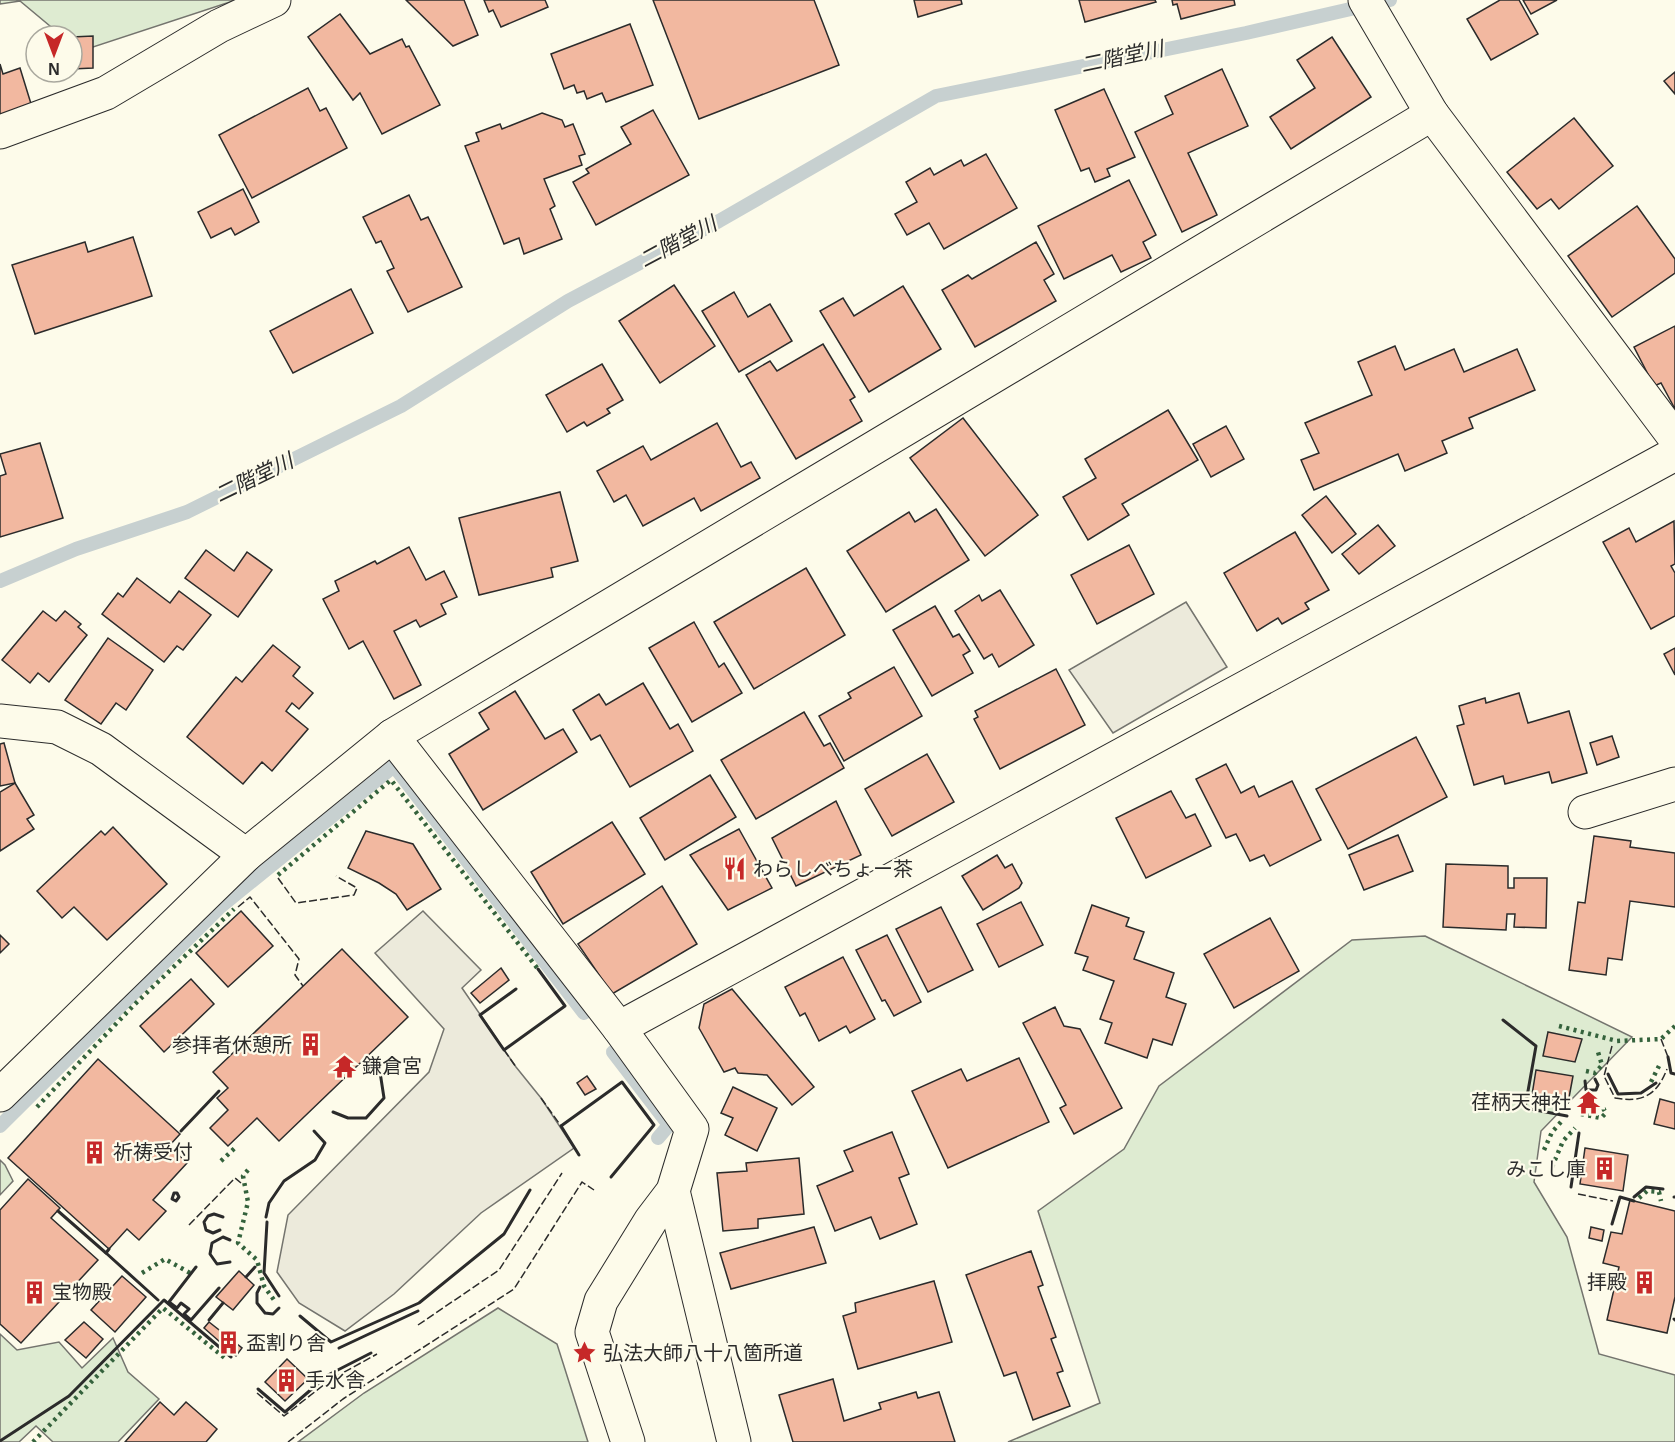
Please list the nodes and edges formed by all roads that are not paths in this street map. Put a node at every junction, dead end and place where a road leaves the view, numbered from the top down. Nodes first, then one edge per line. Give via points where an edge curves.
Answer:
1 (274, 0) edge
2 (1365, 0) edge
3 (1432, 114) junction
4 (0, 132) edge
5 (1675, 438) edge
6 (1675, 454) edge
7 (0, 721) edge
8 (392, 736) junction
9 (1675, 784) edge
10 (1585, 812) dead end
11 (246, 855) junction
12 (619, 1028) junction
13 (0, 1095) edge
14 (674, 1191) junction
15 (628, 1442) edge
16 (734, 1442) edge

1 - 4 street via 219,26 106,93
2 - 3 street
3 - 5 street
3 - 8 street
6 - 12 street
7 - 11 street via 57,727 101,749
8 - 11 street
8 - 12 street
9 - 10 street
11 - 13 street
12 - 14 street via 692,1129
14 - 15 street via 601,1301 592,1332
14 - 16 street

